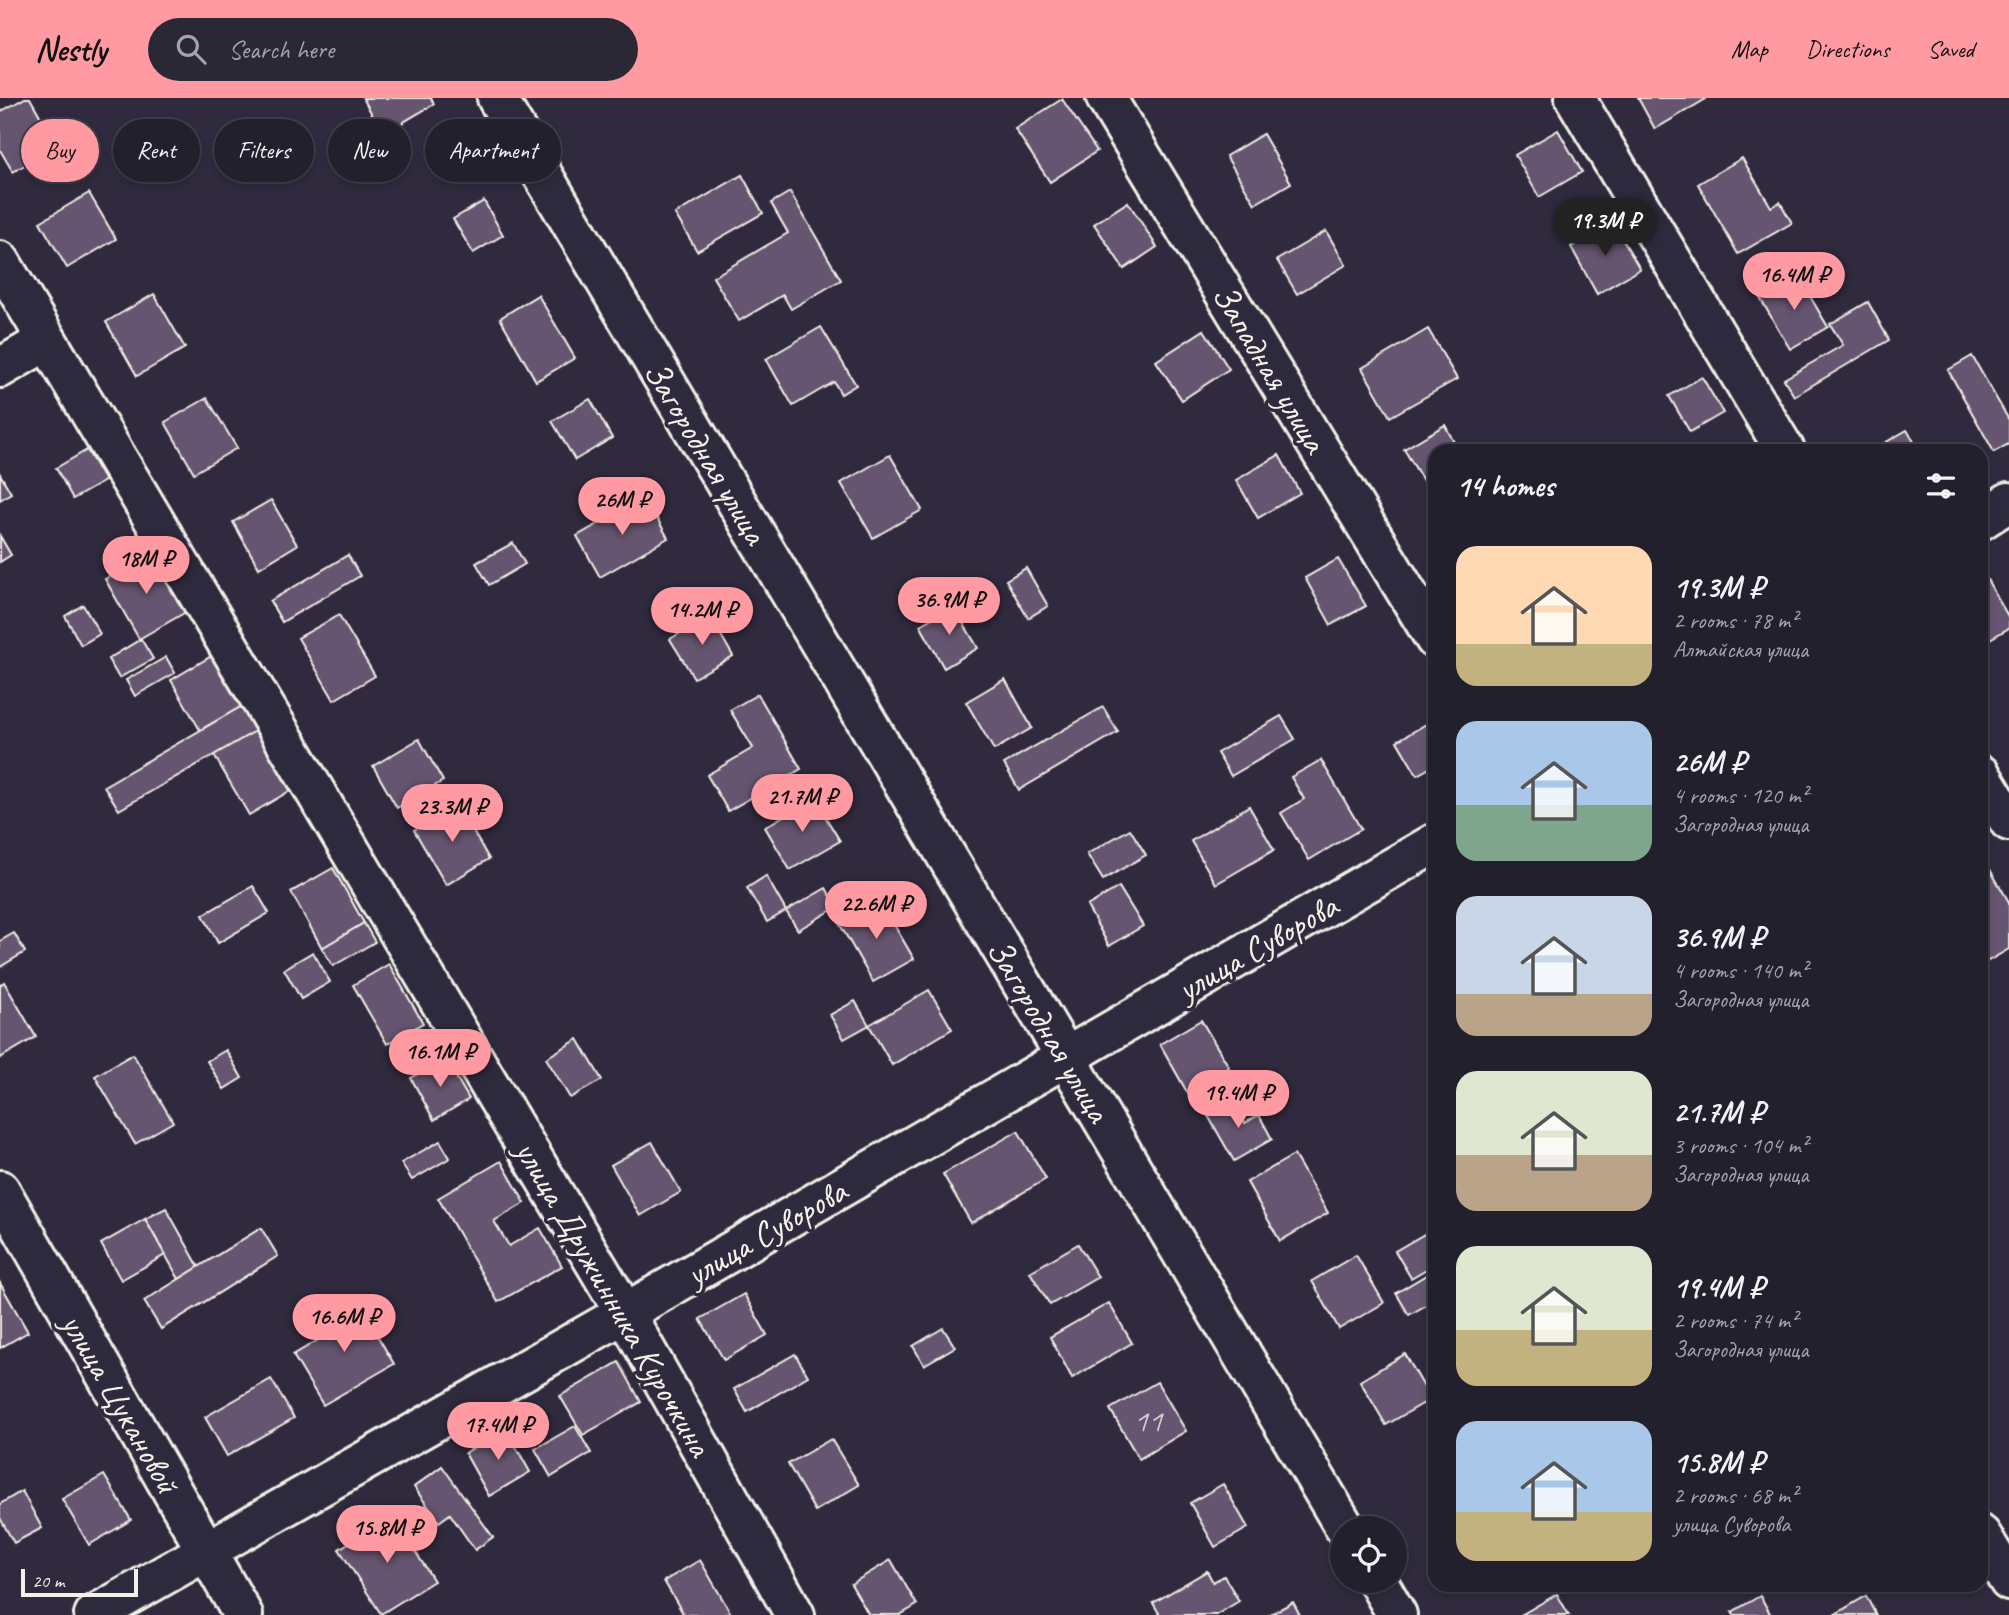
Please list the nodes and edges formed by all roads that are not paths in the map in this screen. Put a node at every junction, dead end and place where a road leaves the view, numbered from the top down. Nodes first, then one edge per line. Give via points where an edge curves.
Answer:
1 (497, 98) edge
2 (1106, 98) edge
3 (1576, 98) edge
4 (0, 261) edge
5 (46, 341) junction
6 (0, 368) edge
7 (1781, 444) edge
8 (2009, 502) edge
9 (1988, 516) edge
10 (1428, 627) edge
11 (1988, 786) edge
12 (2009, 821) edge
13 (1428, 847) edge
14 (1065, 1059) junction
15 (0, 1190) edge
16 (625, 1313) junction
17 (1338, 1516) edge
18 (1988, 1546) edge
19 (205, 1552) junction
20 (2009, 1581) edge
21 (1384, 1593) edge
22 (94, 1615) edge
23 (243, 1615) edge
24 (795, 1615) edge
25 (1397, 1615) edge

1 - 14 street, Загородная улица
2 - 10 street, Западная улица
3 - 7 street
4 - 5 street, улица Дружинника Курочкина
5 - 6 street
5 - 16 street, улица Дружинника Курочкина
8 - 9 street
11 - 12 street
13 - 14 street, улица Суворова
14 - 16 street, улица Суворова
14 - 17 street, Загородная улица
15 - 19 street, улица Цукановой
16 - 19 street, улица Суворова
16 - 24 street, улица Дружинника Курочкина
18 - 20 street
19 - 22 street, улица Суворова
19 - 23 street, улица Цукановой
21 - 25 street

